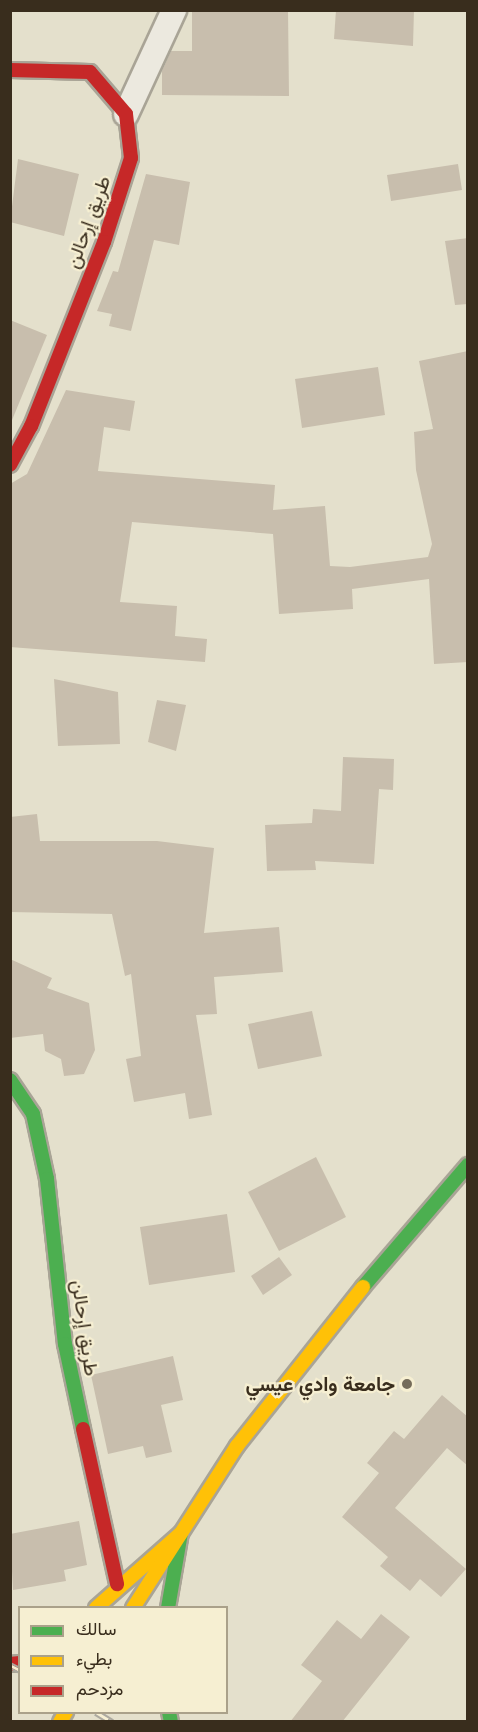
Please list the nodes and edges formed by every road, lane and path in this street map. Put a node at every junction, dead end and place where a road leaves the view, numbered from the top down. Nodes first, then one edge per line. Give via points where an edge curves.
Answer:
1 (174, 10) edge
2 (10, 70) edge
3 (126, 114) junction
4 (10, 465) edge
5 (10, 1080) edge
6 (468, 1165) edge
7 (181, 1533) junction
8 (117, 1584) junction
9 (98, 1606) edge
10 (135, 1606) edge
11 (168, 1606) edge

1 - 3 street
2 - 3 main road via 90,72
3 - 4 main road, طريق إرحالن via 131,158 104,242 31,426
5 - 8 main road, طريق إرحالن via 33,1114 47,1179 65,1344
6 - 7 main road via 397,1244 237,1446
7 - 8 main road
7 - 10 main road
7 - 11 main road
8 - 9 main road

